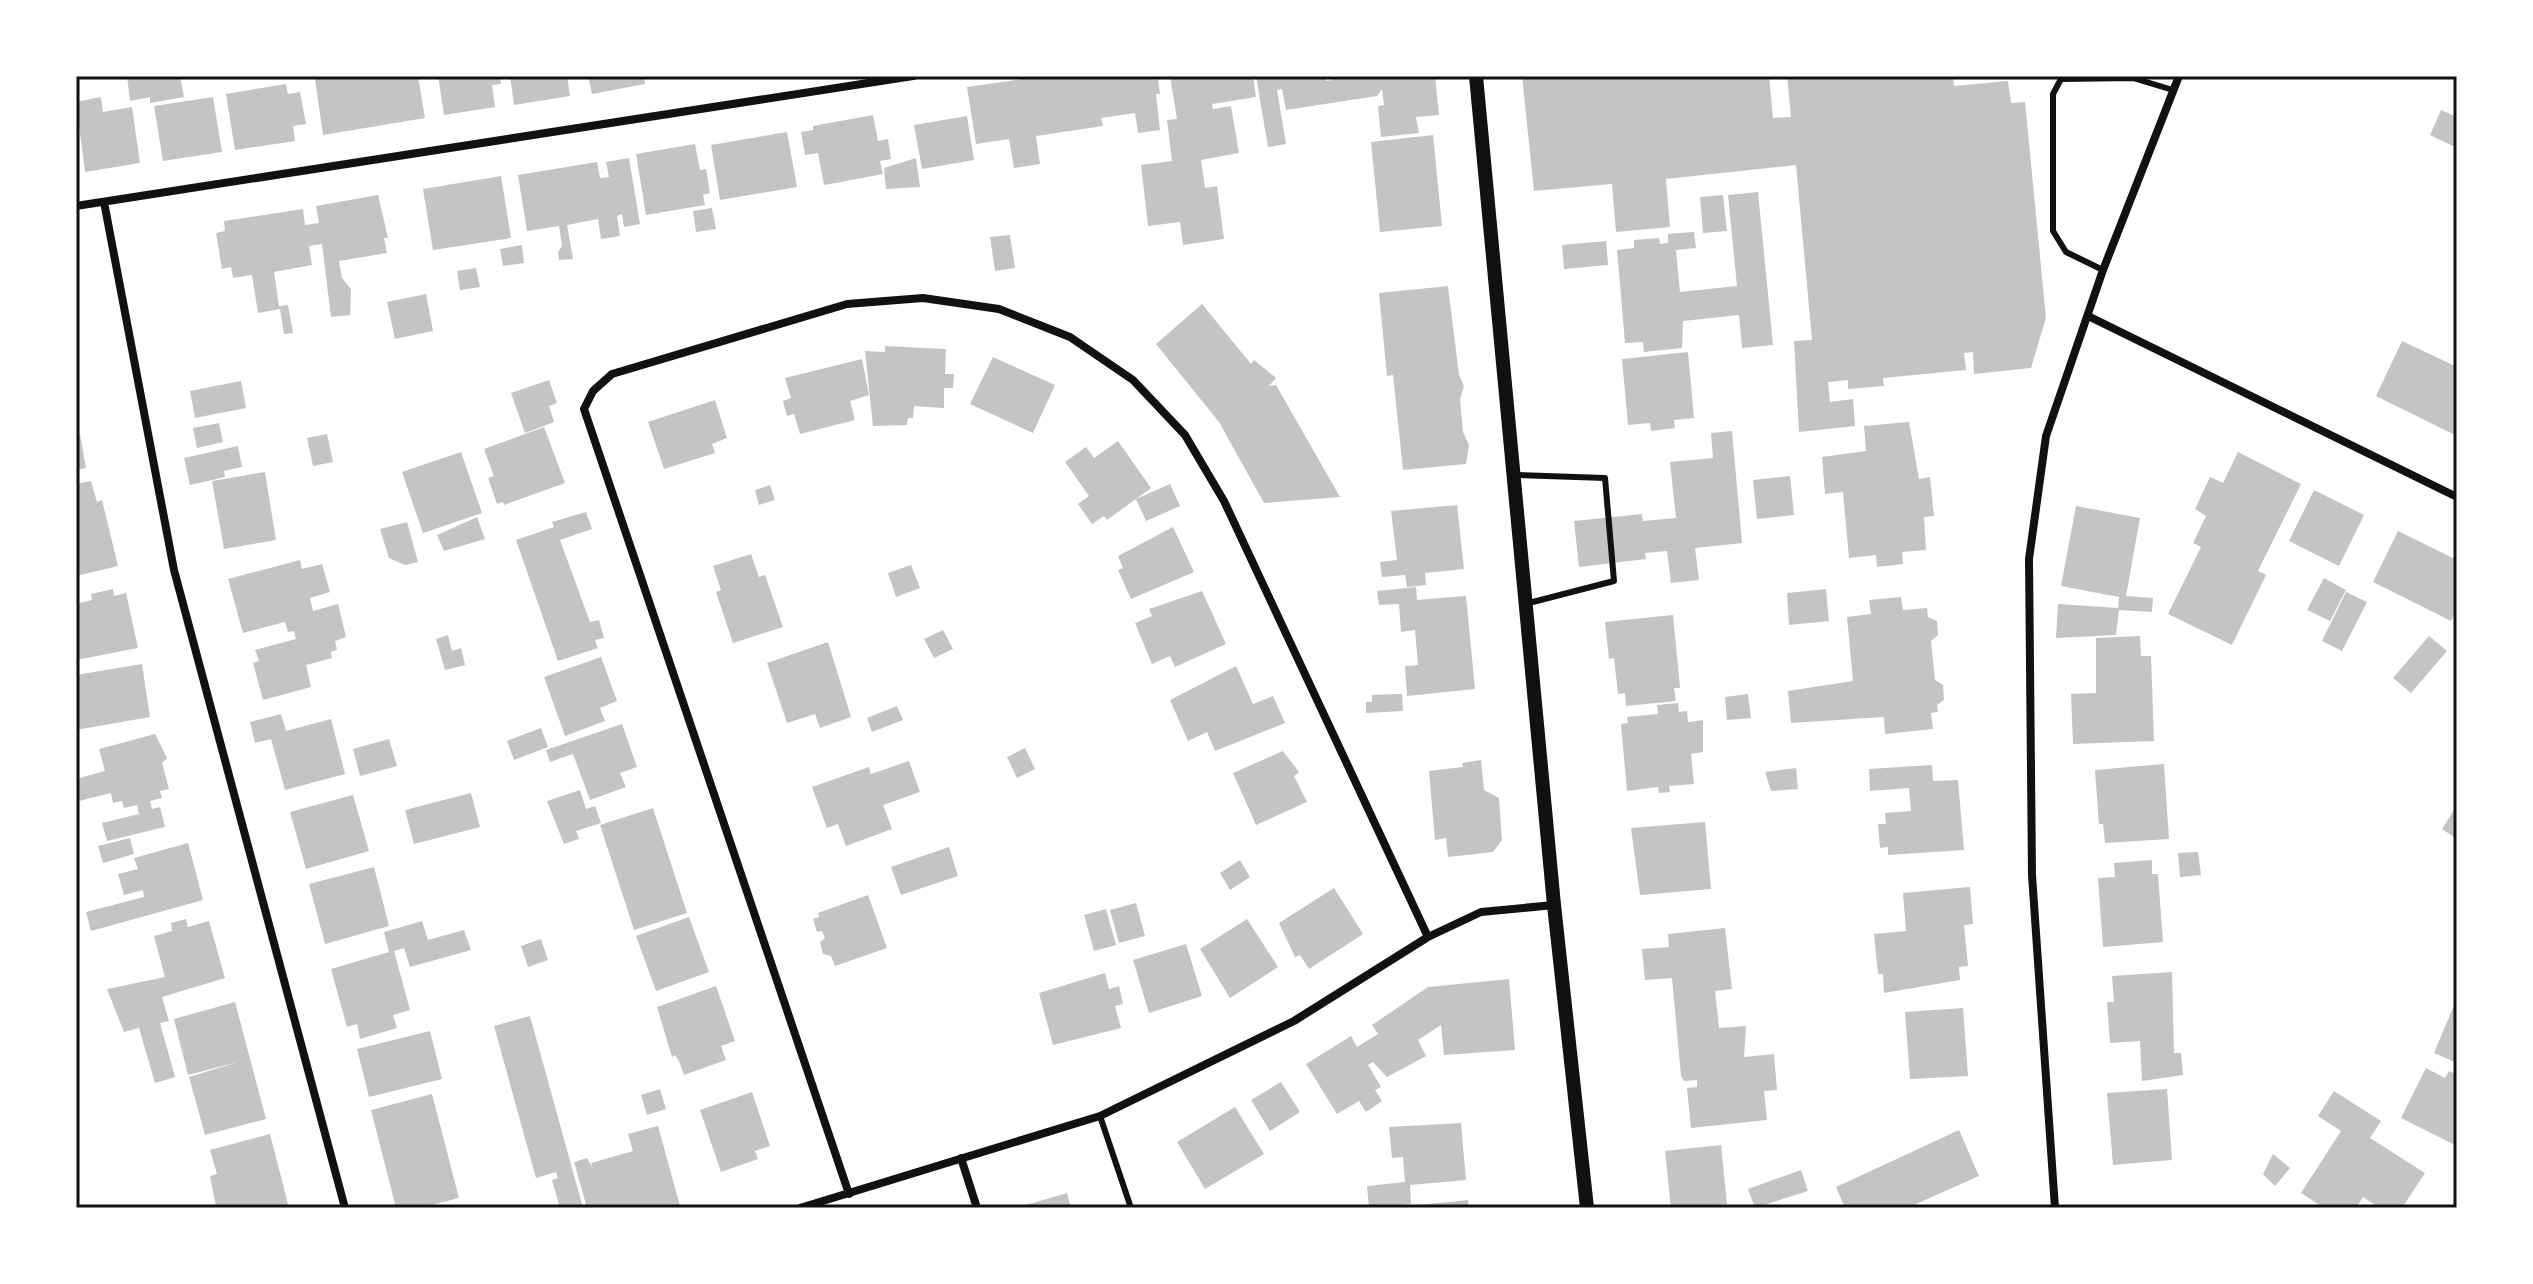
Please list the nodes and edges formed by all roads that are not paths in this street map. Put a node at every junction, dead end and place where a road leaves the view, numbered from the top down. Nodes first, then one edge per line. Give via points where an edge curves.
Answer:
1 (913, 76) edge
2 (1476, 76) edge
3 (2179, 76) edge
4 (2173, 90) junction
5 (104, 202) junction
6 (76, 206) edge
7 (2103, 270) junction
8 (2088, 316) junction
9 (1513, 475) junction
10 (2457, 497) edge
11 (1525, 604) junction
12 (1554, 905) junction
13 (1428, 937) junction
14 (1100, 1116) junction
15 (961, 1158) junction
16 (849, 1194) junction
17 (345, 1208) edge
18 (800, 1208) edge
19 (977, 1208) edge
20 (1131, 1208) edge
21 (1587, 1208) edge
22 (2055, 1208) edge

1 - 5 street
2 - 9 street
3 - 4 street
4 - 7 street
4 - 7 lane via 2133,78 2061,79 2053,94 2053,231 2066,252
5 - 6 street
5 - 17 street via 174,570
7 - 8 street
8 - 10 street
8 - 22 street via 2046,436 2028,597 2032,875
9 - 11 street
9 - 11 lane via 1605,478 1615,562 1614,581
11 - 12 street
12 - 13 street via 1481,912
12 - 21 street
13 - 14 street via 1294,1021
13 - 16 street via 1224,501 1185,435 1133,380 1070,337 999,309 923,298 847,304 612,374 593,391 584,409
14 - 15 street
14 - 20 lane
15 - 16 street
15 - 19 street
16 - 18 street

